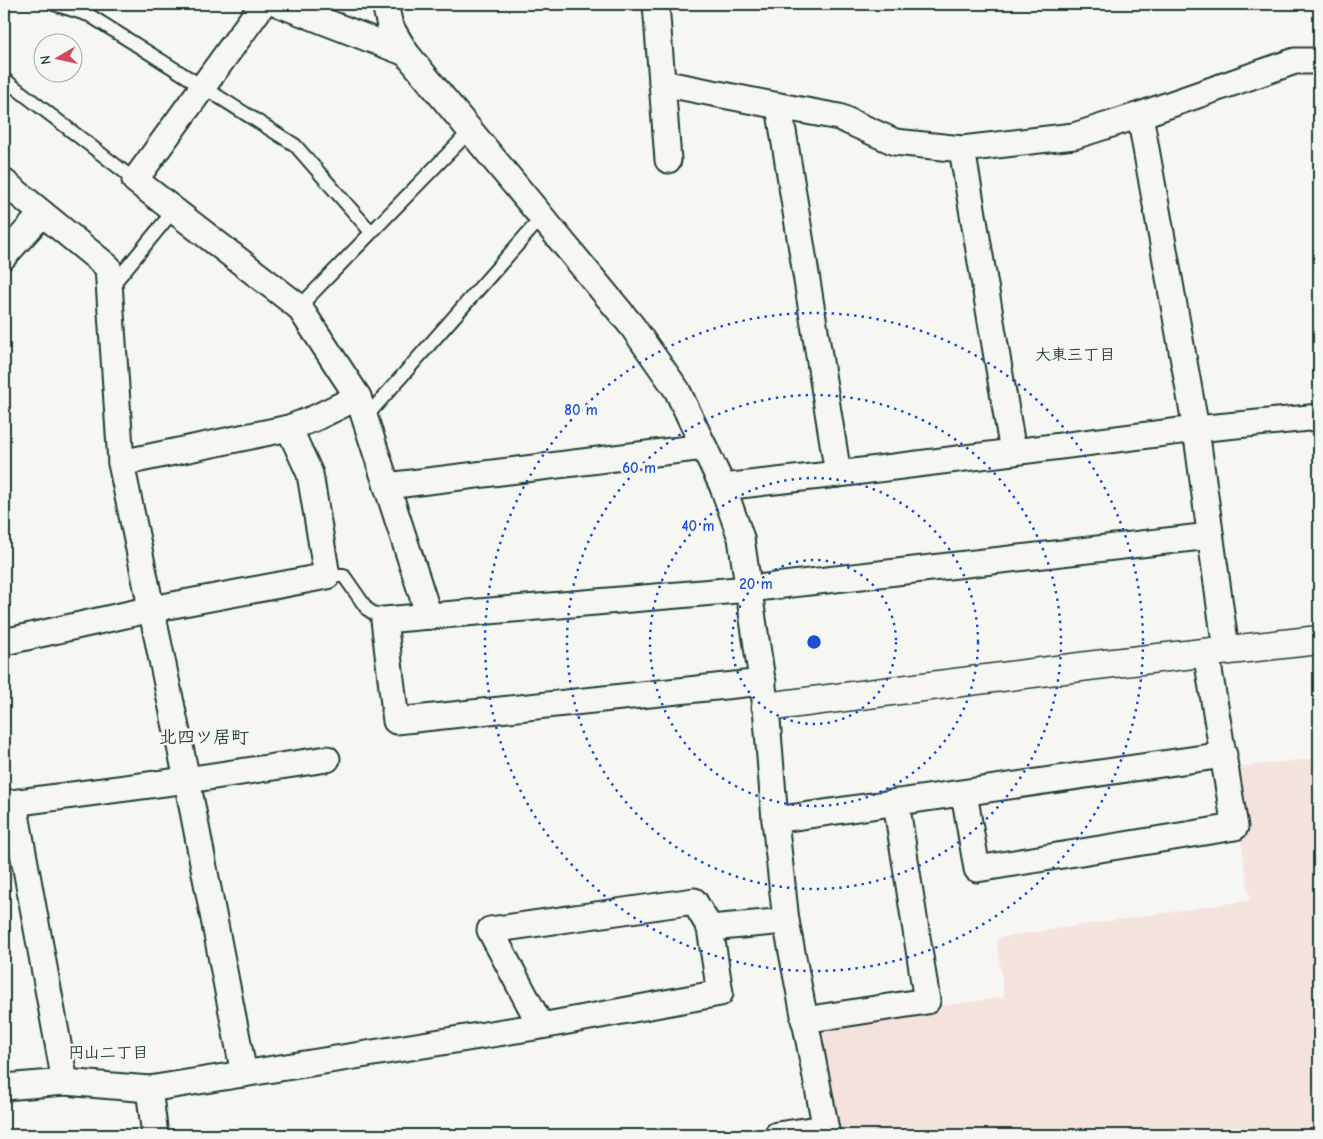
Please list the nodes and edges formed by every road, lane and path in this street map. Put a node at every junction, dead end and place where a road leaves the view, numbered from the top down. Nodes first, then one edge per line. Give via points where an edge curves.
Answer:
1 (54, 4) edge
2 (263, 4) edge
3 (279, 4) edge
4 (385, 4) edge
5 (656, 4) edge
6 (406, 53) junction
7 (1319, 61) edge
8 (4, 78) edge
9 (662, 82) junction
10 (202, 87) junction
11 (779, 106) junction
12 (1140, 115) junction
13 (470, 130) junction
14 (962, 149) junction
15 (668, 160) dead end
16 (135, 180) junction
17 (4, 182) edge
18 (174, 210) junction
19 (42, 214) junction
20 (542, 217) junction
21 (372, 232) junction
22 (4, 256) edge
23 (110, 289) junction
24 (299, 307) junction
25 (362, 408) junction
26 (1319, 417) edge
27 (289, 428) junction
28 (1196, 428) junction
29 (704, 447) junction
30 (1013, 452) junction
31 (121, 464) junction
32 (838, 474) junction
33 (387, 486) junction
34 (723, 487) junction
35 (1210, 536) junction
36 (327, 576) junction
37 (749, 589) junction
38 (152, 609) junction
39 (429, 616) junction
40 (384, 620) junction
41 (1319, 640) edge
42 (4, 642) edge
43 (1216, 651) junction
44 (765, 695) junction
45 (1224, 755) junction
46 (327, 759) dead end
47 (187, 780) junction
48 (964, 793) junction
49 (896, 802) junction
50 (9, 804) edge
51 (775, 820) junction
52 (786, 921) junction
53 (710, 928) junction
54 (804, 1020) junction
55 (541, 1026) junction
56 (244, 1074) junction
57 (65, 1082) junction
58 (4, 1087) edge
59 (149, 1090) junction
60 (826, 1132) edge
61 (154, 1135) edge
62 (777, 1135) edge

1 - 10 lane via 89,15
2 - 10 street
3 - 6 street
4 - 6 street via 390,26
5 - 9 street
6 - 13 street
7 - 12 street via 1295,61
8 - 16 lane
9 - 11 street
9 - 15 street
10 - 16 street
10 - 21 lane via 295,145
11 - 14 street via 839,117 895,142
11 - 32 street
12 - 14 street via 1074,136
12 - 28 street
13 - 20 street
13 - 21 lane
14 - 30 street
16 - 18 street
17 - 19 street
18 - 23 lane
18 - 24 street
19 - 22 street
19 - 23 street via 108,267
20 - 25 lane
20 - 29 street via 632,326 672,382
21 - 24 lane
23 - 31 street
24 - 25 street
25 - 27 street via 315,418
25 - 33 street
26 - 28 street
27 - 31 street
27 - 36 street via 310,474
28 - 30 street
28 - 35 street
29 - 33 street
29 - 34 street
30 - 32 street
31 - 38 street
32 - 34 street
33 - 39 street
34 - 37 street via 741,538
35 - 37 street
35 - 43 street
36 - 38 street
36 - 40 lane via 344,576 367,609
37 - 39 street
37 - 44 street
38 - 42 street
38 - 47 street
39 - 40 street
40 - 44 street via 396,721
41 - 43 street
43 - 44 street
43 - 45 street
44 - 51 street
45 - 48 street
45 - 48 street via 1235,827 977,869
46 - 47 street
47 - 50 street
47 - 56 street
48 - 49 street
49 - 51 street
49 - 54 street via 928,1001
50 - 57 street
51 - 52 street
52 - 53 street
52 - 54 street
53 - 55 street via 720,993
53 - 55 street via 694,901 490,930
54 - 60 street
55 - 56 street
56 - 59 street
57 - 58 street
57 - 59 street
59 - 61 street
60 - 62 street

